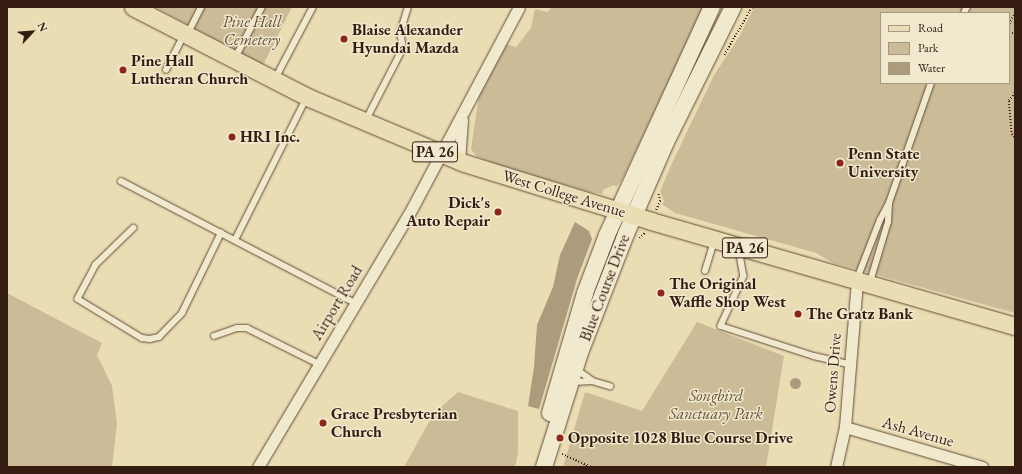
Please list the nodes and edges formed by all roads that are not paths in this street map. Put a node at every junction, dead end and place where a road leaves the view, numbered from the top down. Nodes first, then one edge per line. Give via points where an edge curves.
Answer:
1 (133, 7) edge
2 (201, 7) edge
3 (262, 7) edge
4 (313, 7) edge
5 (408, 7) edge
6 (519, 7) edge
7 (712, 7) edge
8 (732, 7) edge
9 (185, 35) junction
10 (234, 60) junction
11 (166, 70) dead end
12 (274, 81) junction
13 (931, 84) edge
14 (307, 97) junction
15 (462, 117) junction
16 (365, 123) junction
17 (441, 154) junction
18 (459, 161) junction
19 (121, 180) dead end
20 (889, 203) junction
21 (618, 211) junction
22 (634, 216) junction
23 (134, 228) dead end
24 (221, 233) junction
25 (715, 239) junction
26 (235, 240) junction
27 (739, 246) junction
28 (705, 271) dead end
29 (863, 282) junction
30 (355, 303) junction
31 (1015, 326) edge
32 (214, 336) dead end
33 (319, 364) junction
34 (849, 364) junction
35 (576, 367) junction
36 (592, 381) junction
37 (570, 384) junction
38 (610, 386) dead end
39 (845, 427) junction
40 (258, 467) edge
41 (537, 467) edge
42 (544, 467) edge
43 (836, 467) edge
44 (982, 467) edge

1 - 9 main road, West College Avenue / PA 26
2 - 9 lane
3 - 10 lane
4 - 12 lane
5 - 16 lane via 400,33 403,48
6 - 15 street, Airport Road
7 - 21 main road, Blue Course Drive
8 - 22 main road, Blue Course Drive via 666,142
9 - 10 main road, West College Avenue / PA 26
9 - 11 lane
10 - 12 main road, West College Avenue / PA 26
12 - 14 main road, West College Avenue / PA 26
13 - 20 lane
14 - 16 main road, West College Avenue / PA 26
14 - 26 lane
15 - 17 street, Airport Road
15 - 18 street
16 - 17 main road, West College Avenue / PA 26
17 - 18 main road, West College Avenue / PA 26
17 - 30 street, Airport Road
18 - 21 main road, West College Avenue / PA 26
19 - 24 lane
20 - 29 lane via 880,220
20 - 29 lane via 888,222
21 - 22 main road, West College Avenue / PA 26
21 - 41 main road, Blue Course Drive via 585,293 550,410
22 - 25 main road, West College Avenue / PA 26
22 - 35 main road, Blue Course Drive
23 - 24 lane via 96,265 78,299 142,338 150,339 159,337 182,313
24 - 26 lane
25 - 27 main road, West College Avenue / PA 26
25 - 28 lane
26 - 30 lane
27 - 29 main road, West College Avenue / PA 26
27 - 34 lane via 744,276 721,326 814,356
29 - 31 main road, West College Avenue / PA 26
29 - 34 street, Owens Drive
30 - 33 street, Airport Road
32 - 33 lane via 237,328 248,328
33 - 40 street, Airport Road
34 - 39 street, Owens Drive
35 - 36 lane via 584,377
35 - 37 main road, Blue Course Drive
36 - 37 lane
36 - 38 lane
37 - 42 main road, Blue Course Drive
39 - 43 street, Owens Drive
39 - 44 street, Ash Avenue

